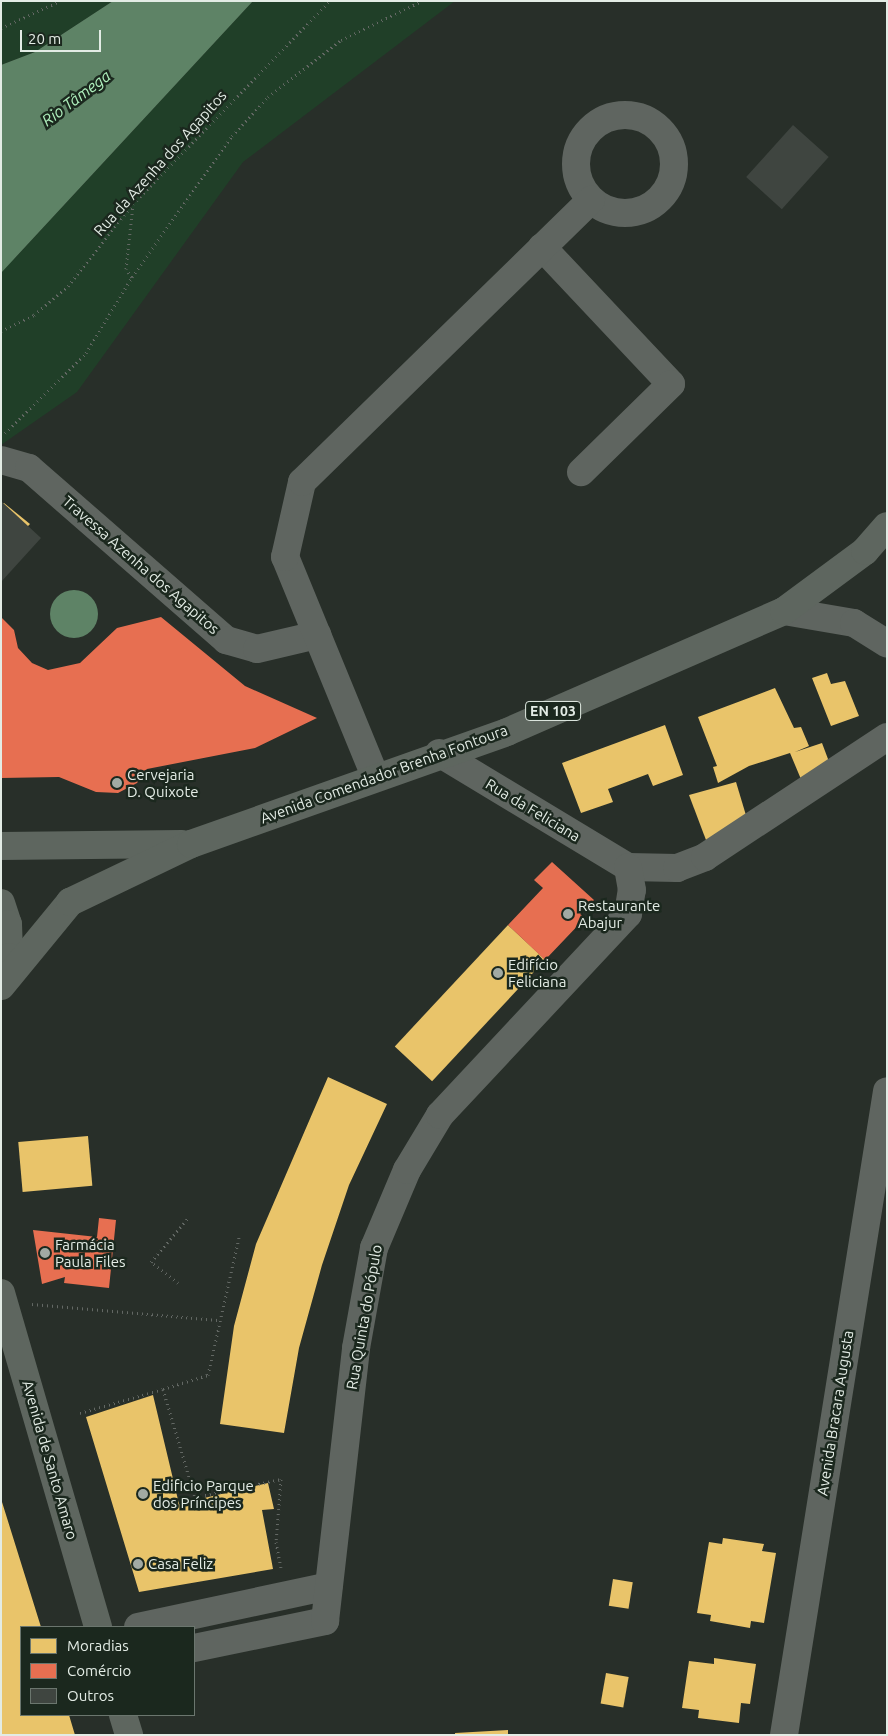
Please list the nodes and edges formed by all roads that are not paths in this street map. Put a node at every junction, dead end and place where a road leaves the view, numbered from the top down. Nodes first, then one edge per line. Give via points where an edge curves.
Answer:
1 (591, 200) dead end
2 (542, 248) junction
3 (1, 460) edge
4 (581, 472) dead end
5 (887, 526) edge
6 (784, 610) junction
7 (317, 635) junction
8 (887, 644) edge
9 (887, 737) edge
10 (439, 753) junction
11 (375, 776) junction
12 (191, 844) junction
13 (1, 846) edge
14 (628, 867) junction
15 (1, 903) edge
16 (1, 981) edge
17 (1, 986) edge
18 (887, 1092) edge
19 (10, 1306) edge
20 (329, 1586) junction
21 (98, 1626) edge
22 (143, 1626) edge
23 (195, 1648) edge
24 (784, 1735) edge

1 - 2 street
2 - 4 street via 671,384
2 - 7 street via 302,482 285,556
3 - 7 street, Travessa Azenha dos Agapitos via 29,468 226,640 257,649
5 - 6 main road, Avenida Comendador Brenha Fontoura / EN 103 via 865,551
6 - 8 street via 854,623
6 - 10 main road, Avenida Comendador Brenha Fontoura / EN 103 via 507,732
7 - 11 street
9 - 14 street via 705,857 677,868
10 - 11 main road, Avenida Comendador Brenha Fontoura / EN 103
10 - 14 street, Rua da Feliciana
11 - 12 main road, Avenida Comendador Brenha Fontoura / EN 103
12 - 13 main road, Avenida Comendador Brenha Fontoura
12 - 17 main road, Avenida Comendador Brenha Fontoura via 70,902
14 - 20 street, Rua Quinta do Pópulo via 632,890 628,914 440,1114 406,1170 374,1248 356,1348
15 - 16 main road via 8,924 9,957
18 - 24 street, Avenida Bracara Augusta
19 - 21 main road, Avenida de Santo Amaro
20 - 22 street
20 - 23 street, Rua Quinta do Pópulo via 325,1622

